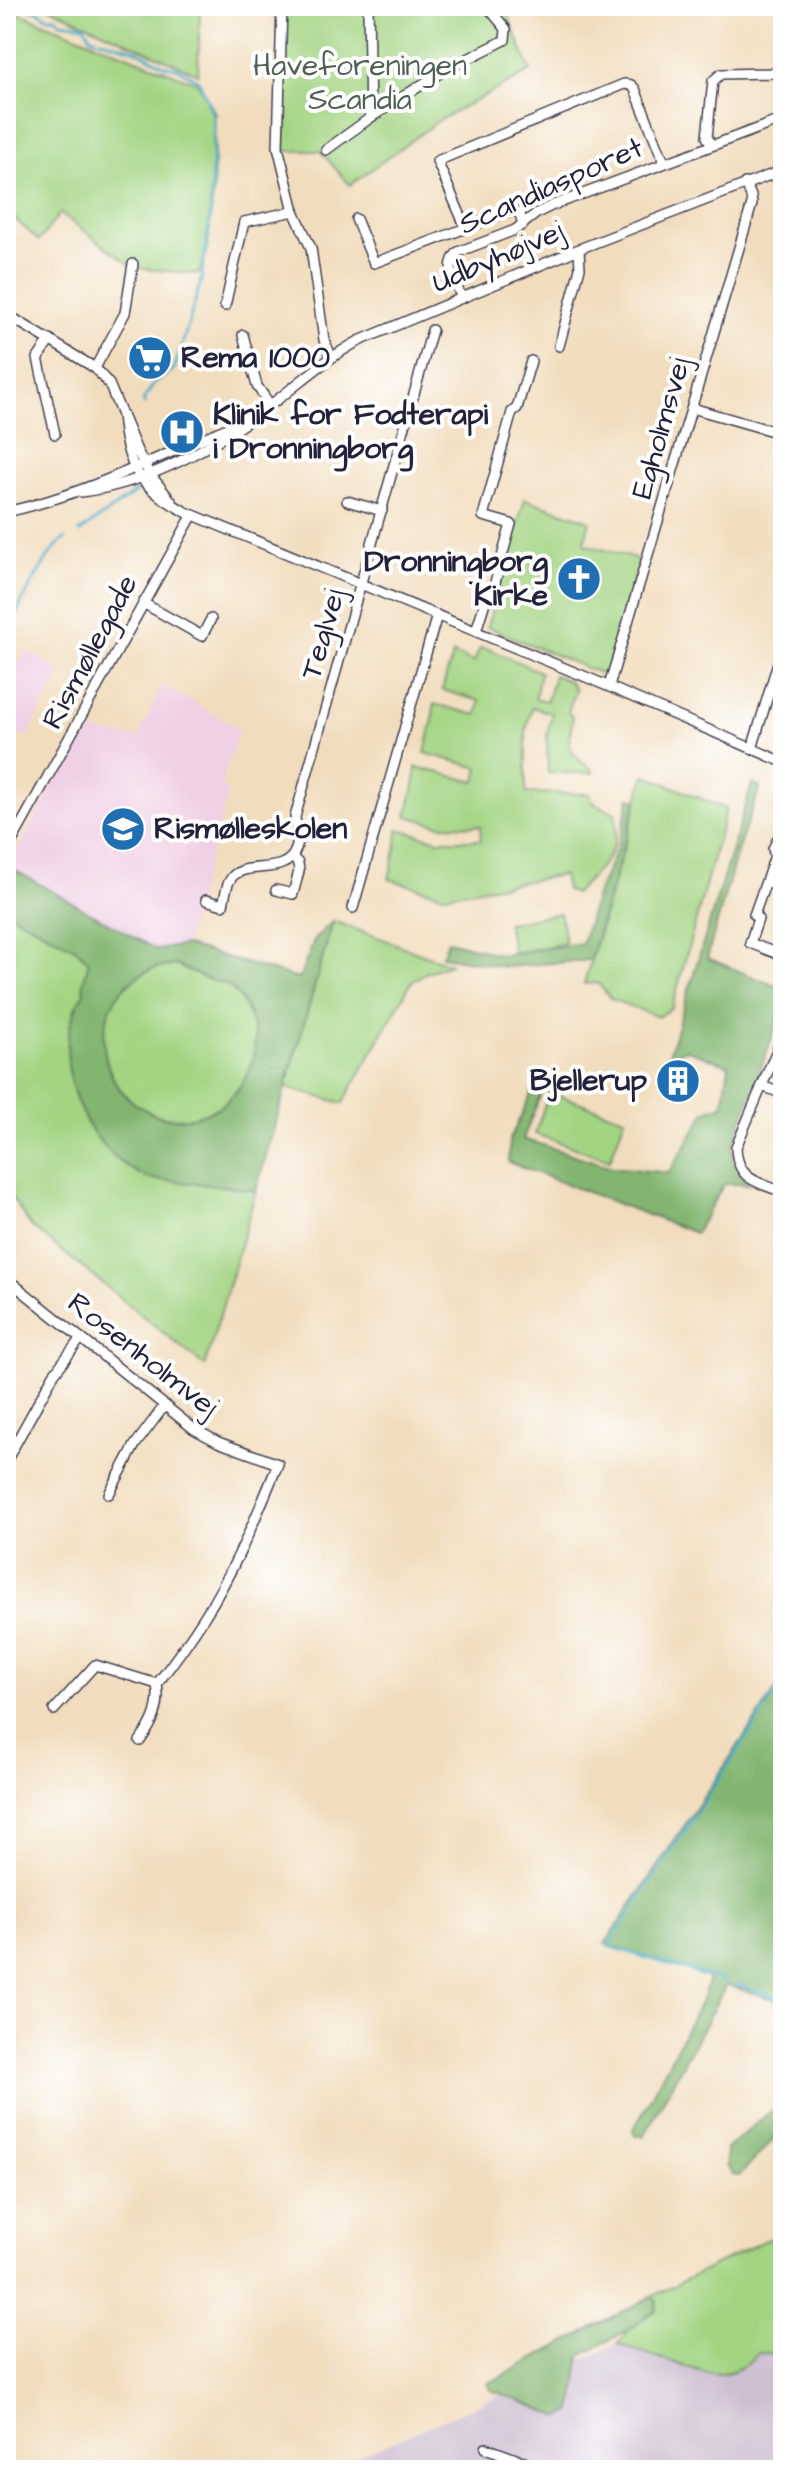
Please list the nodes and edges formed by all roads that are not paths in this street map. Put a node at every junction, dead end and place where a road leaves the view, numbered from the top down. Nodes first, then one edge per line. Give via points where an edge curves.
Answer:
1 (282, 6) edge
2 (368, 6) edge
3 (487, 6) edge
4 (778, 73) dead end
5 (370, 118) junction
6 (783, 119) edge
7 (712, 145) junction
8 (326, 150) dead end
9 (664, 162) junction
10 (783, 170) edge
11 (745, 183) junction
12 (294, 211) junction
13 (356, 219) dead end
14 (523, 225) junction
15 (466, 228) junction
16 (579, 249) junction
17 (133, 264) dead end
18 (462, 298) junction
19 (225, 306) dead end
20 (6, 314) edge
21 (432, 330) dead end
22 (243, 335) dead end
23 (50, 340) junction
24 (559, 346) dead end
25 (331, 356) junction
26 (531, 361) dead end
27 (95, 368) junction
28 (270, 405) junction
29 (692, 408) junction
30 (55, 434) dead end
31 (783, 434) edge
32 (141, 470) junction
33 (347, 501) dead end
34 (382, 511) junction
35 (6, 512) edge
36 (192, 516) junction
37 (362, 584) junction
38 (143, 603) junction
39 (437, 615) junction
40 (211, 619) dead end
41 (476, 631) junction
42 (783, 646) edge
43 (609, 686) junction
44 (752, 749) junction
45 (783, 762) edge
46 (783, 828) edge
47 (6, 852) edge
48 (292, 857) junction
49 (766, 882) junction
50 (783, 889) edge
51 (276, 890) dead end
52 (206, 900) dead end
53 (353, 908) dead end
54 (783, 956) edge
55 (783, 1036) edge
56 (762, 1086) junction
57 (783, 1094) edge
58 (783, 1192) edge
59 (6, 1278) edge
60 (81, 1338) junction
61 (165, 1405) junction
62 (6, 1461) edge
63 (109, 1494) dead end
64 (157, 1684) junction
65 (54, 1710) dead end
66 (140, 1741) dead end
67 (486, 2448) dead end
68 (546, 2470) edge

1 - 12 street via 278,147
2 - 5 street
3 - 5 street via 506,29 505,40
4 - 7 street via 721,74 713,81 707,137
5 - 8 street
6 - 7 street, Scandiasporet
7 - 9 street, Scandiasporet
9 - 14 street, Scandiasporet via 551,206
9 - 15 street via 635,89 624,84 437,161
10 - 11 street, Udbyhøjvej
11 - 16 street, Udbyhøjvej
11 - 29 street, Egholmsvej via 752,204
12 - 19 street via 244,222
12 - 25 street via 311,248
13 - 15 street via 374,263
14 - 15 street via 515,211
14 - 18 street, Scandiasporet via 458,252 451,260
16 - 18 street, Udbyhøjvej
16 - 24 street via 580,268
17 - 27 street via 125,313
18 - 25 street, Udbyhøjvej
20 - 23 street
21 - 34 street, Teglvej
22 - 28 street via 257,386
23 - 27 street
23 - 30 street via 38,358
25 - 28 street, Udbyhøjvej
26 - 41 street via 483,516 511,524
27 - 32 street via 109,384
28 - 32 street, Udbyhøjvej via 215,441
29 - 31 street
29 - 43 street, Egholmsvej
32 - 35 street, Udbyhøjvej via 105,489
32 - 36 street
33 - 34 street
34 - 37 street, Teglvej
36 - 37 street
36 - 38 street, Rismøllegade
37 - 39 street
37 - 48 street, Teglvej via 295,817 298,839
38 - 40 street via 202,636
38 - 47 street, Rismøllegade
39 - 41 street
39 - 53 street
41 - 43 street
42 - 44 street
43 - 44 street
44 - 45 street
46 - 49 street
48 - 51 street, Teglvej via 299,871 293,894
48 - 52 street via 281,865 239,871 230,879 223,905
49 - 50 street
49 - 54 street via 750,943
55 - 56 street
56 - 57 street
56 - 58 street via 736,1147 737,1161 751,1180
59 - 60 street, Rosenholmvej
60 - 61 street, Rosenholmvej
60 - 62 street via 54,1374
61 - 63 street via 135,1445
61 - 64 street, Rosenholmvej via 218,1442 278,1464 231,1572
64 - 65 street via 95,1665
64 - 66 street via 153,1723
67 - 68 street

